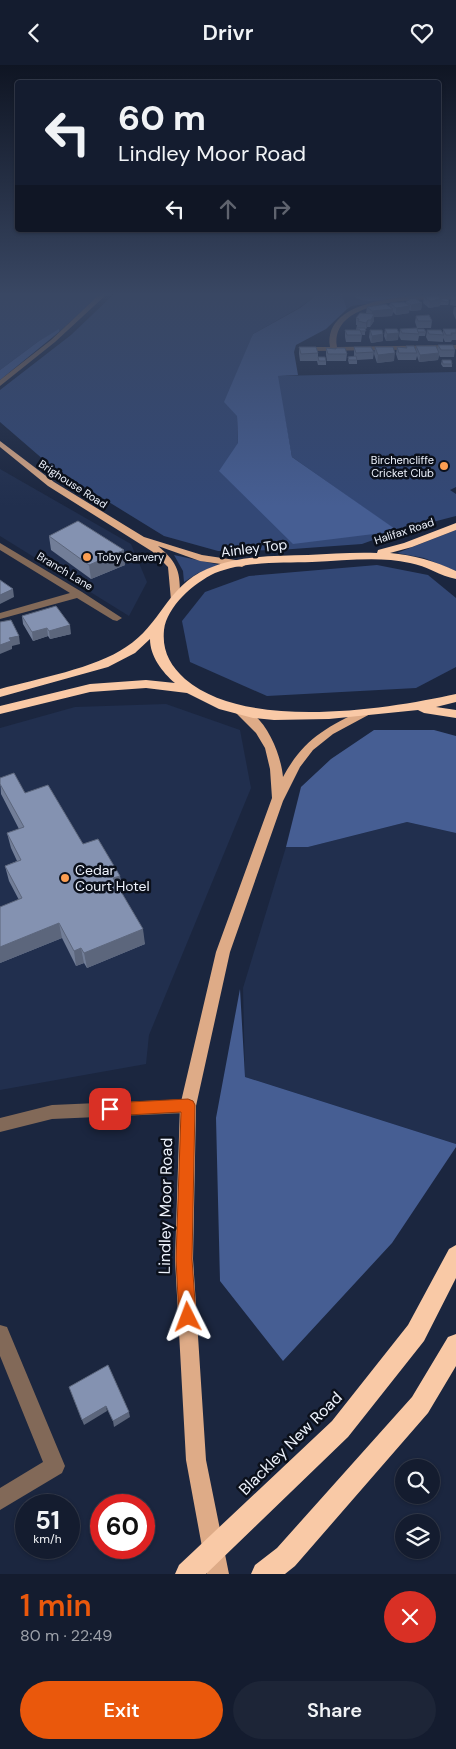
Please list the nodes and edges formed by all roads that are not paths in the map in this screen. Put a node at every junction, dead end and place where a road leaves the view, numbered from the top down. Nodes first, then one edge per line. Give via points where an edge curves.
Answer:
1 (24, 364) edge
2 (0, 384) edge
3 (0, 443) edge
4 (456, 526) edge
5 (139, 537) junction
6 (0, 546) edge
7 (358, 557) junction
8 (242, 564) junction
9 (456, 576) edge
10 (79, 594) junction
11 (175, 598) junction
12 (0, 616) edge
13 (118, 618) dead end
14 (158, 626) junction
15 (187, 689) junction
16 (0, 693) edge
17 (456, 698) edge
18 (408, 708) junction
19 (0, 709) edge
20 (240, 711) junction
21 (366, 713) junction
22 (456, 714) edge
23 (277, 801) junction
24 (188, 1105) junction
25 (0, 1125) edge
26 (456, 1256) edge
27 (0, 1334) edge
28 (456, 1345) edge
29 (0, 1500) edge
30 (188, 1574) edge
31 (218, 1574) edge
32 (264, 1574) edge

1 - 2 street
3 - 5 main road, Brighouse Road via 46,481
4 - 7 highway, Halifax Road via 408,545
5 - 8 main road via 200,558
5 - 11 main road via 171,565
6 - 10 street, Branch Lane
7 - 8 highway, Ainley Top
7 - 9 highway, Ainley Top via 409,558
8 - 11 highway, Ainley Top via 212,571 192,581
10 - 12 street
10 - 13 street, Branch Lane
11 - 14 highway, Ainley Top
14 - 15 highway, Ainley Top via 156,645 161,659
14 - 16 highway via 131,650 103,664
15 - 19 highway via 146,684 90,688
15 - 20 highway, Ainley Top
17 - 18 highway, Ainley Top
18 - 21 highway, Ainley Top
18 - 22 highway
20 - 21 highway, Ainley Top via 280,716
20 - 23 main road, Lindley Moor Road via 261,730 275,756
21 - 23 main road, Lindley Moor Road via 335,729 309,748
23 - 24 main road, Lindley Moor Road via 223,952
24 - 25 street via 52,1113
24 - 31 main road, Lindley Moor Road via 184,1259 196,1460
26 - 30 highway, Blackley New Road via 416,1333 340,1429
27 - 29 street via 55,1466
28 - 32 highway via 420,1405 286,1557

